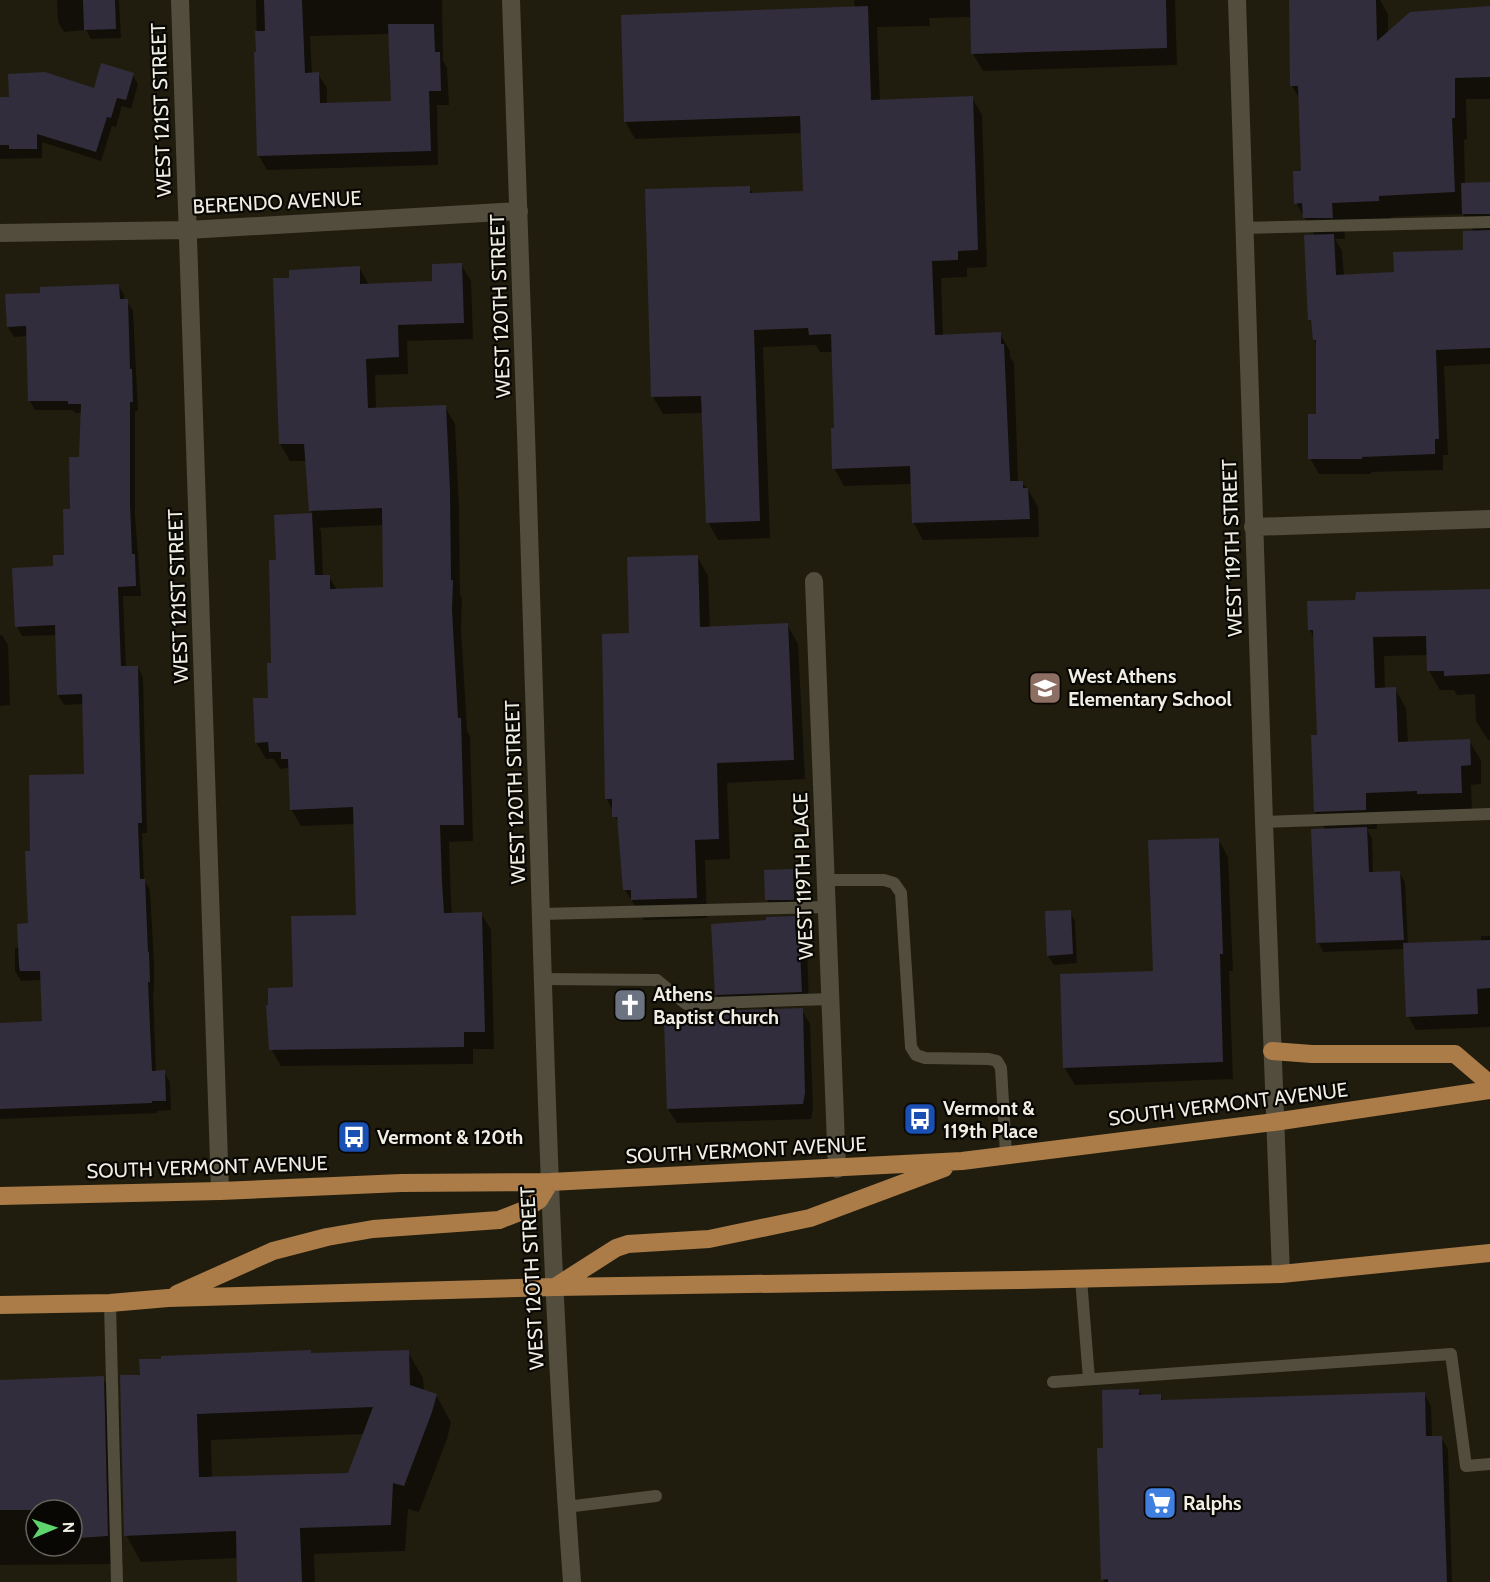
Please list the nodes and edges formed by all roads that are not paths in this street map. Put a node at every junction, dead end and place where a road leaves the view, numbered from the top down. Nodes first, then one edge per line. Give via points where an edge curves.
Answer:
1 (180, 0) edge
2 (511, 0) edge
3 (1237, 0) edge
4 (519, 210) junction
5 (1490, 222) edge
6 (1244, 228) junction
7 (188, 230) junction
8 (0, 233) edge
9 (1490, 519) edge
10 (1253, 526) junction
11 (814, 581) dead end
12 (1490, 814) edge
13 (1263, 822) junction
14 (826, 880) junction
15 (827, 907) junction
16 (541, 914) junction
17 (543, 979) junction
18 (830, 999) junction
19 (1272, 1051) junction
20 (1490, 1084) edge
21 (1490, 1090) edge
22 (1275, 1122) junction
23 (1006, 1154) junction
24 (962, 1161) junction
25 (837, 1169) junction
26 (550, 1182) junction
27 (220, 1191) junction
28 (0, 1196) edge
29 (1490, 1253) edge
30 (1281, 1274) junction
31 (1081, 1279) junction
32 (555, 1287) junction
33 (168, 1298) junction
34 (110, 1303) junction
35 (0, 1305) edge
36 (1089, 1379) junction
37 (1053, 1382) dead end
38 (1490, 1464) edge
39 (656, 1496) dead end
40 (566, 1507) junction
41 (117, 1582) edge
42 (572, 1582) edge

1 - 7 street, WEST 121ST STREET
2 - 4 street, WEST 120TH STREET
3 - 6 street, WEST 119TH STREET
4 - 7 street, BERENDO AVENUE
4 - 16 street, WEST 120TH STREET
5 - 6 lane
6 - 10 street, WEST 119TH STREET
7 - 8 street, BERENDO AVENUE
7 - 27 street, WEST 121ST STREET
9 - 10 street
10 - 13 street, WEST 119TH STREET
11 - 14 street, WEST 119TH PLACE
12 - 13 lane
13 - 19 street, WEST 119TH STREET
14 - 15 street, WEST 119TH PLACE
14 - 23 lane via 884,880 894,883 901,893 911,1047 916,1055 925,1058 997,1061 1001,1068
15 - 16 lane
15 - 18 street, WEST 119TH PLACE
16 - 17 street, WEST 120TH STREET
17 - 18 lane via 657,980 686,1004
17 - 26 street, WEST 120TH STREET
18 - 25 street, WEST 119TH PLACE
19 - 20 main road via 1455,1054
19 - 22 street, WEST 119TH STREET
21 - 22 main road, SOUTH VERMONT AVENUE
22 - 23 main road, SOUTH VERMONT AVENUE
22 - 30 street, WEST 119TH STREET
23 - 24 main road, SOUTH VERMONT AVENUE
24 - 25 main road, SOUTH VERMONT AVENUE
24 - 32 main road via 810,1218 709,1239 628,1244
25 - 26 main road, SOUTH VERMONT AVENUE
26 - 27 main road, SOUTH VERMONT AVENUE via 400,1183
26 - 32 street, WEST 120TH STREET
26 - 33 main road via 539,1200 499,1220 373,1229 327,1237 273,1251
27 - 28 main road, SOUTH VERMONT AVENUE
29 - 30 main road
30 - 31 main road
31 - 32 main road
31 - 36 lane
32 - 33 main road
32 - 40 street, WEST 120TH STREET
33 - 34 main road
34 - 35 main road
34 - 41 lane
36 - 37 lane
36 - 38 lane via 1451,1354 1466,1466
39 - 40 lane
40 - 42 street, WEST 120TH STREET

